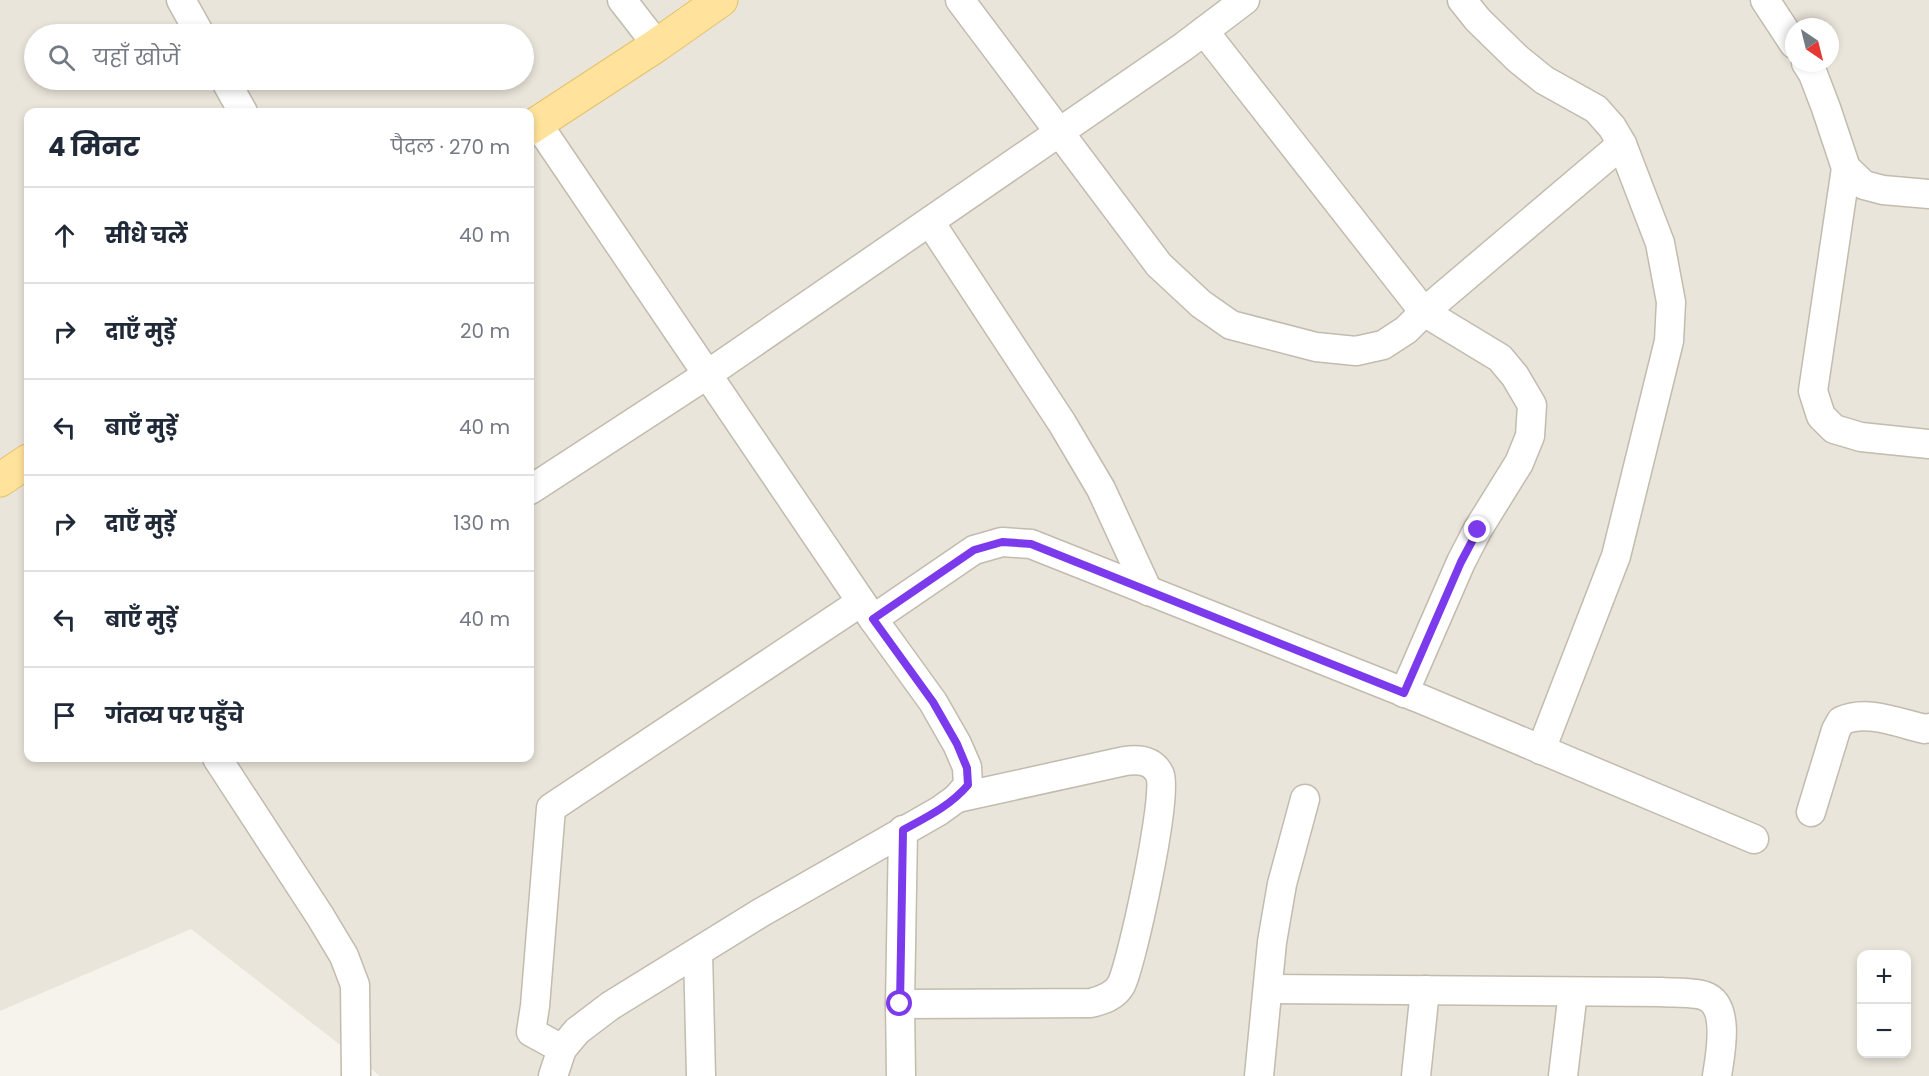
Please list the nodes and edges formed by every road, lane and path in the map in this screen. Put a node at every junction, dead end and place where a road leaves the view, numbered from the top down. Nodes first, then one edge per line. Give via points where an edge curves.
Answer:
1 (181, 0) edge
2 (622, 0) edge
3 (721, 0) edge
4 (960, 0) edge
5 (1245, 0) edge
6 (1462, 0) edge
7 (1765, 0) edge
8 (194, 24) edge
9 (1785, 30) edge
10 (1204, 31) junction
11 (657, 45) junction
12 (1812, 72) edge
13 (231, 90) edge
14 (241, 108) edge
15 (534, 124) edge
16 (534, 126) edge
17 (1058, 133) junction
18 (1622, 144) junction
19 (1846, 168) junction
20 (1929, 194) edge
21 (930, 222) junction
22 (1424, 312) junction
23 (708, 374) junction
24 (1929, 444) edge
25 (534, 487) edge
26 (1148, 591) junction
27 (867, 611) junction
28 (1404, 693) junction
29 (1929, 728) edge
30 (1541, 750) junction
31 (220, 762) edge
32 (957, 798) junction
33 (1305, 799) dead end
34 (1811, 812) dead end
35 (903, 830) junction
36 (1754, 839) dead end
37 (698, 952) junction
38 (1268, 988) junction
39 (1425, 990) junction
40 (1573, 992) junction
41 (900, 1004) junction
42 (562, 1049) junction
43 (356, 1076) edge
44 (553, 1076) edge
45 (701, 1076) edge
46 (901, 1076) edge
47 (1259, 1076) edge
48 (1416, 1076) edge
49 (1563, 1076) edge
50 (1717, 1076) edge

1 - 8 street
2 - 11 street
3 - 11 main road
4 - 17 street
5 - 10 street
6 - 18 street via 1518,59 1545,80 1596,109
7 - 9 street
10 - 17 street
10 - 22 street
11 - 15 main road
12 - 19 street
13 - 14 street
16 - 23 street
17 - 21 street
17 - 22 street via 1159,265 1201,304 1231,325 1316,347 1356,351 1383,345
18 - 22 street
18 - 30 street via 1660,243 1671,302 1669,341 1616,556
19 - 20 street via 1864,185
19 - 24 street via 1814,391 1821,416 1834,429 1861,436
21 - 23 street
21 - 26 street via 1062,423 1095,480
22 - 28 street via 1500,358 1532,405 1530,436 1519,464 1461,562
23 - 25 street
23 - 27 street
26 - 27 street via 1031,544 1002,542 974,550
26 - 28 street
27 - 32 street via 933,702 957,744 967,768 968,785
27 - 42 street via 551,808 531,1032
28 - 30 street
29 - 34 street via 1861,715 1841,721
30 - 36 street
31 - 43 street via 344,956 355,985
32 - 35 street
32 - 41 street via 1125,760 1139,759 1154,765 1162,776 1162,796 1143,906 1127,970 1120,987 1107,999 1091,1004
33 - 38 street via 1282,884
35 - 37 street
35 - 41 street
37 - 42 street via 610,1006 577,1031
37 - 45 street
38 - 39 street
38 - 47 street
39 - 40 street
39 - 48 street
40 - 49 street
40 - 50 street via 1706,996 1717,1007 1723,1030
41 - 46 street
42 - 44 street

